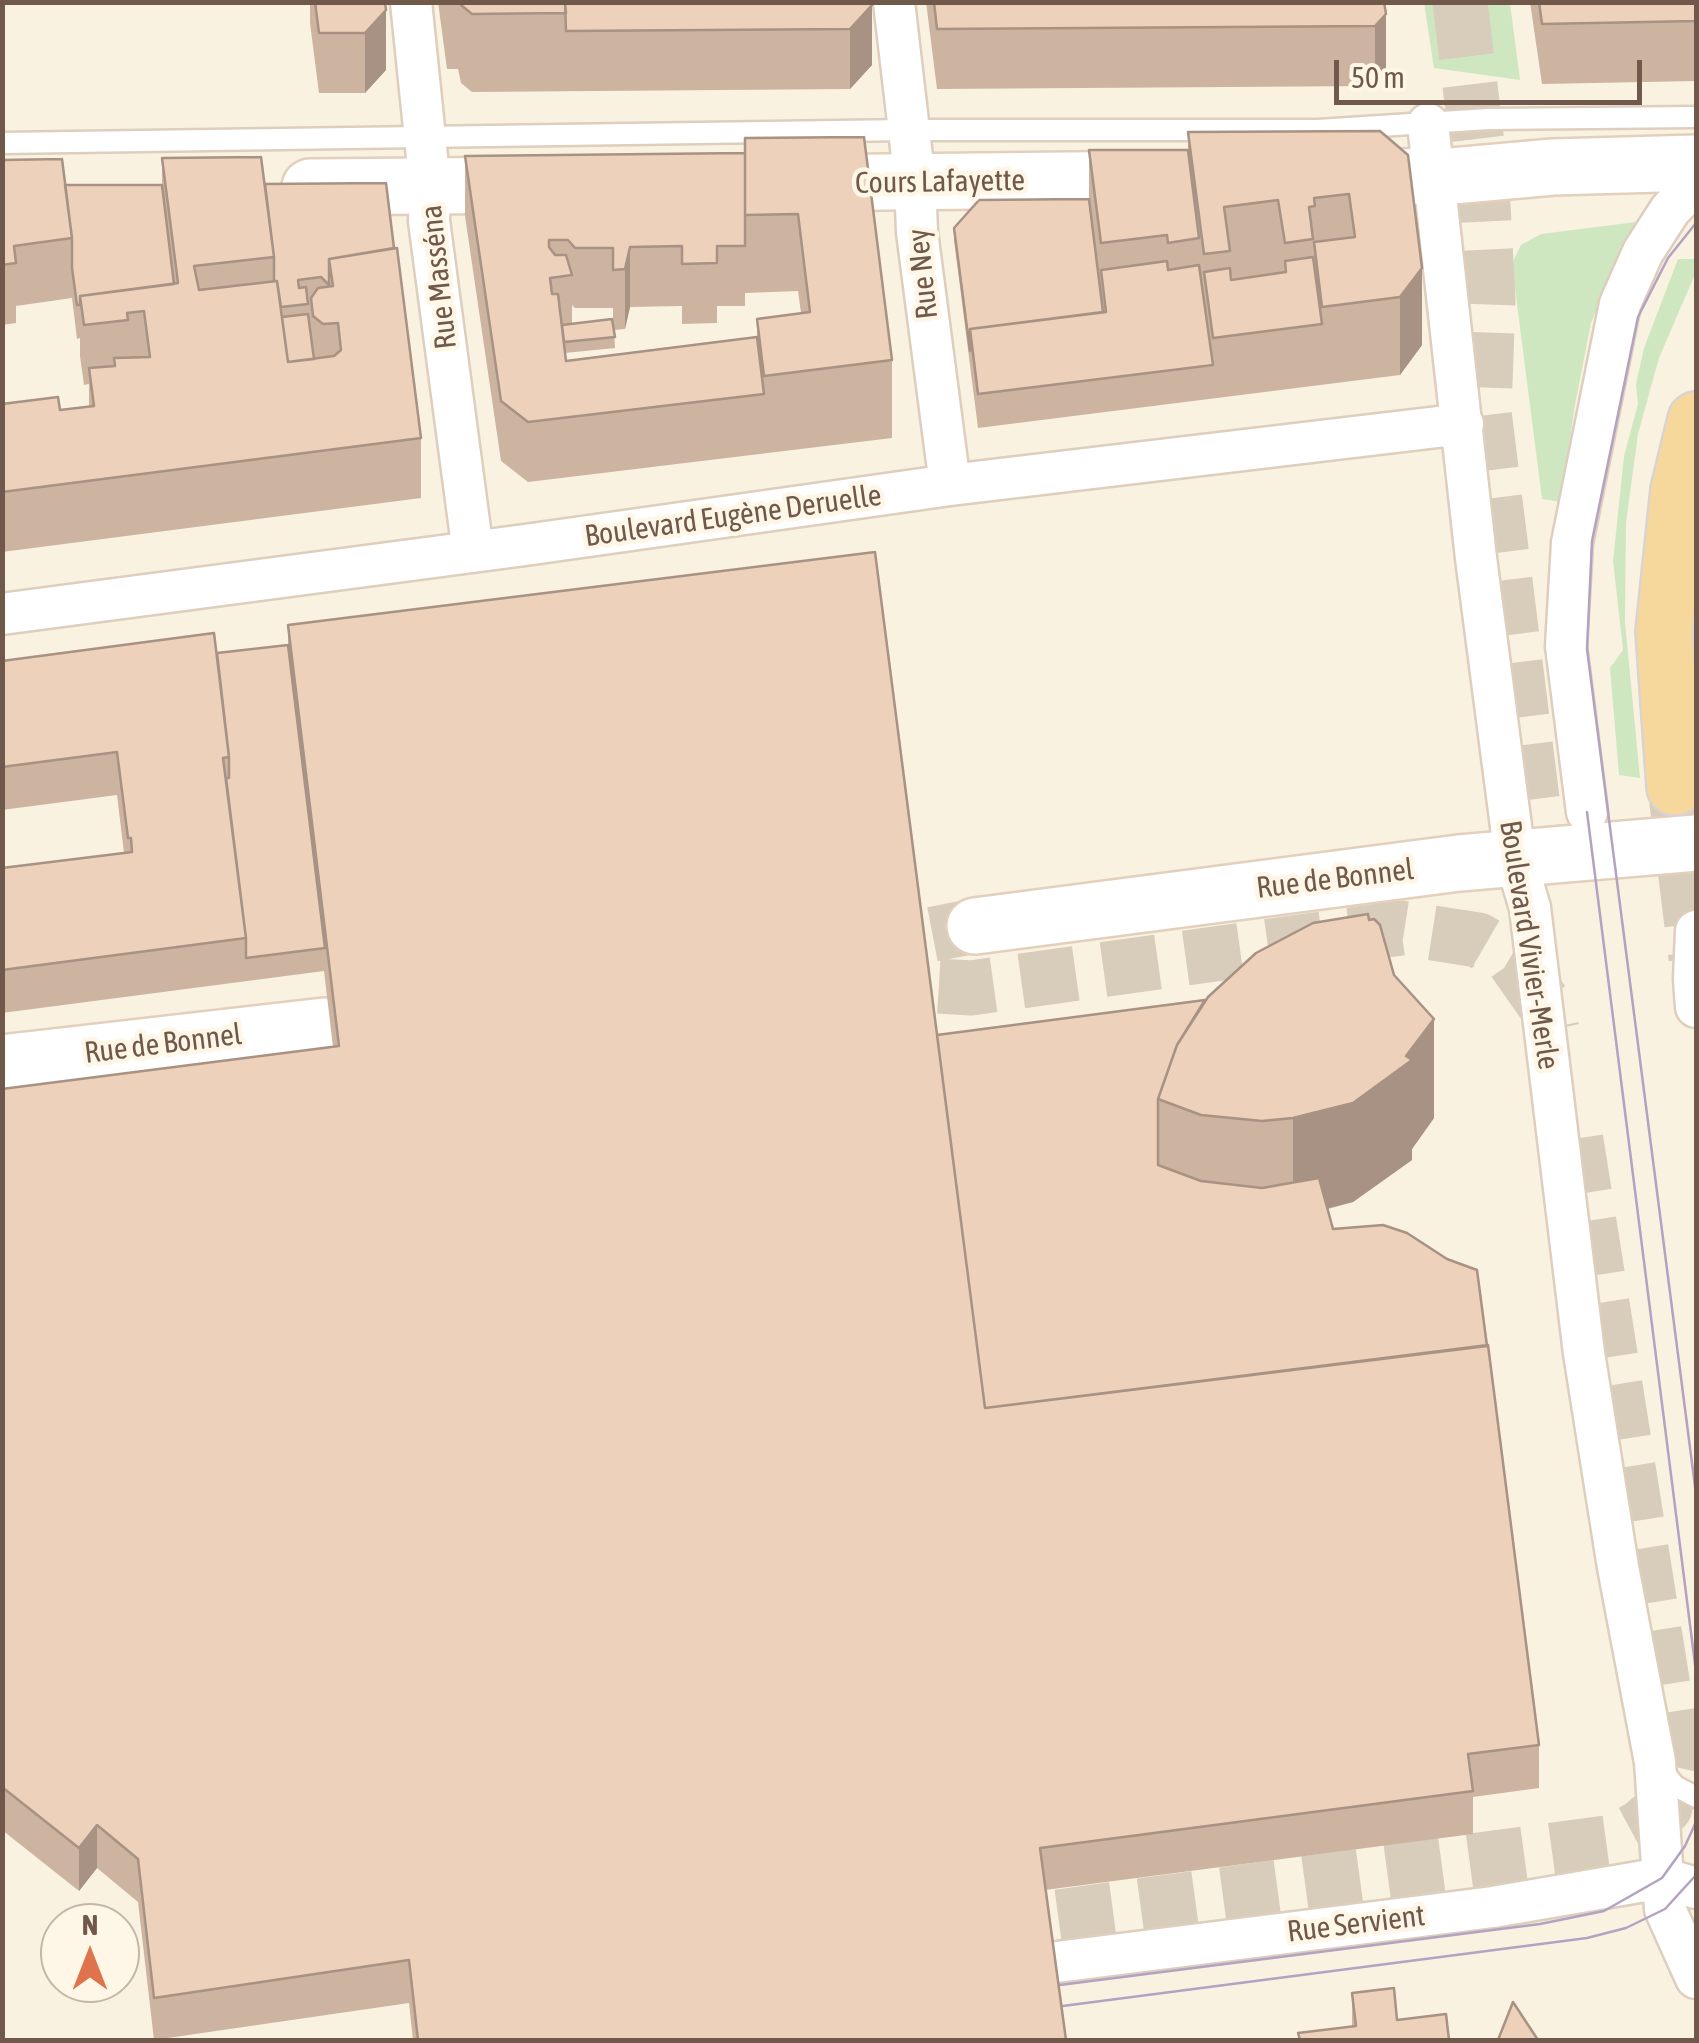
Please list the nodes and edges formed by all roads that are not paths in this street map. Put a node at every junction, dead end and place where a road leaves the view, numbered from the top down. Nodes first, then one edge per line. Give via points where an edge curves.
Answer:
1 (410, 2) edge
2 (894, 2) edge
3 (1696, 117) edge
4 (2, 143) edge
5 (1430, 150) junction
6 (912, 156) junction
7 (428, 162) junction
8 (1696, 163) edge
9 (1696, 183) edge
10 (596, 184) edge
11 (752, 184) edge
12 (2, 189) edge
13 (1696, 420) edge
14 (1464, 424) junction
15 (950, 485) junction
16 (473, 552) junction
17 (2, 614) edge
18 (1675, 786) tunnel mouth
19 (1587, 812) joint
20 (1696, 842) edge
21 (1529, 855) junction
22 (975, 926) tunnel mouth
23 (1696, 932) edge
24 (1696, 1007) edge
25 (324, 1026) dead end
26 (2, 1063) edge
27 (1655, 1762) junction
28 (1696, 1797) edge
29 (1680, 1883) edge
30 (1049, 1964) edge
31 (1696, 1978) edge

1 - 7 street, Rue Masséna
2 - 6 street, Rue Ney
3 - 5 lane via 1488,119
4 - 7 lane
5 - 6 main road, Cours Lafayette
5 - 8 main road, Cours Lafayette via 1492,174
5 - 14 street, Boulevard Vivier-Merle
6 - 7 lane
6 - 11 main road, Cours Lafayette
6 - 15 street, Rue Ney
7 - 10 main road
7 - 12 main road
7 - 16 street, Rue Masséna via 429,222
9 - 19 street via 1643,252 1620,304 1572,543 1566,646
13 - 18 main road via 1679,490 1664,632
14 - 15 street, Boulevard Eugène Deruelle
14 - 21 street, Boulevard Vivier-Merle via 1476,558
15 - 16 street, Boulevard Eugène Deruelle
16 - 17 street, Boulevard Eugène Deruelle
19 - 21 lane via 1573,830
20 - 21 main road, Rue de Bonnel
21 - 22 main road, Rue de Bonnel
21 - 27 street, Boulevard Vivier-Merle via 1584,1353
23 - 24 street
25 - 26 main road, Rue de Bonnel
27 - 28 lane via 1675,1786
27 - 29 street, Boulevard Vivier-Merle
29 - 30 street, Rue Servient
29 - 31 street, Boulevard Vivier-Merle via 1665,1908

